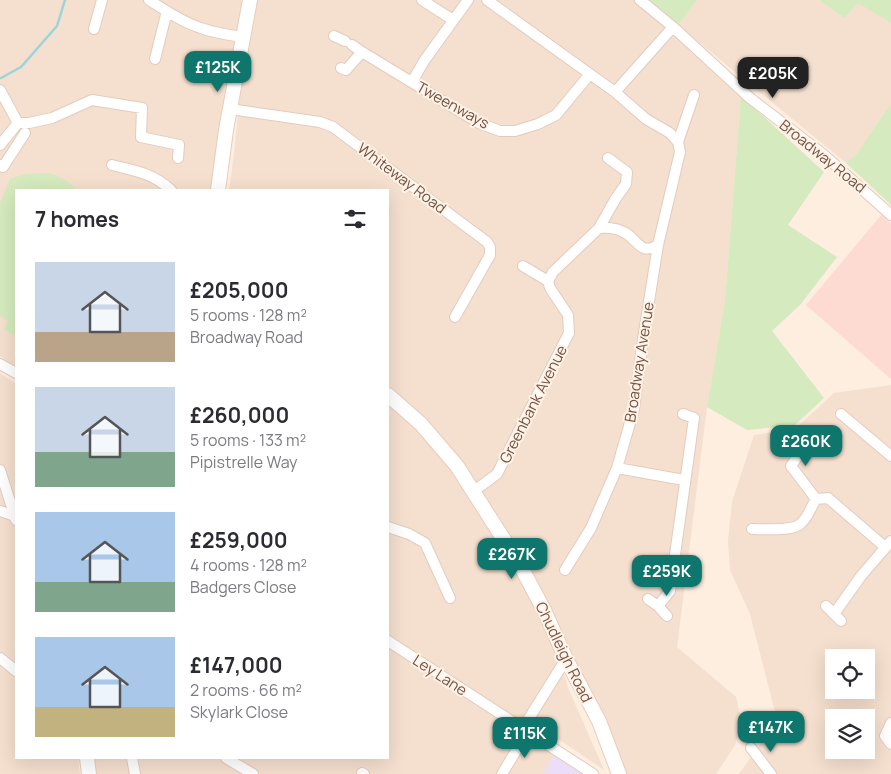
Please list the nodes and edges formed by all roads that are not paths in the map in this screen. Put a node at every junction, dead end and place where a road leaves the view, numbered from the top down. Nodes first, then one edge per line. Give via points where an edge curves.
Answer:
1 (102, 0) edge
2 (148, 0) edge
3 (250, 0) edge
4 (422, 0) edge
5 (468, 0) edge
6 (487, 0) edge
7 (640, 0) edge
8 (167, 11) junction
9 (453, 20) junction
10 (673, 27) junction
11 (94, 29) dead end
12 (334, 36) dead end
13 (243, 37) junction
14 (362, 52) junction
15 (155, 59) dead end
16 (341, 68) dead end
17 (590, 74) junction
18 (412, 82) junction
19 (0, 90) edge
20 (615, 92) junction
21 (694, 95) dead end
22 (230, 109) junction
23 (18, 123) junction
24 (25, 133) dead end
25 (678, 142) junction
26 (0, 145) edge
27 (178, 158) dead end
28 (608, 158) dead end
29 (0, 165) edge
30 (112, 165) dead end
31 (170, 189) edge
32 (218, 189) edge
33 (891, 215) edge
34 (599, 228) junction
35 (658, 245) junction
36 (523, 266) dead end
37 (548, 282) junction
38 (455, 317) dead end
39 (0, 364) edge
40 (15, 372) edge
41 (389, 396) edge
42 (683, 414) dead end
43 (841, 414) dead end
44 (803, 448) dead end
45 (891, 456) edge
46 (617, 468) junction
47 (0, 470) edge
48 (684, 480) junction
49 (474, 491) junction
50 (12, 494) edge
51 (816, 499) junction
52 (0, 511) edge
53 (15, 512) edge
54 (15, 518) edge
55 (389, 527) edge
56 (752, 529) dead end
57 (888, 544) edge
58 (565, 570) dead end
59 (450, 598) dead end
60 (648, 599) dead end
61 (658, 606) junction
62 (834, 614) dead end
63 (667, 616) dead end
64 (389, 642) edge
65 (0, 658) edge
66 (566, 659) junction
67 (15, 670) edge
68 (891, 723) edge
69 (525, 730) junction
70 (891, 744) edge
71 (751, 748) dead end
72 (87, 759) edge
73 (132, 759) edge
74 (228, 759) edge
75 (89, 774) edge
76 (135, 774) edge
77 (253, 774) edge
78 (502, 774) edge
79 (593, 774) edge
80 (619, 774) edge
81 (772, 774) edge

1 - 11 street
2 - 8 street
3 - 13 main road
4 - 9 street
5 - 9 street
6 - 17 street
7 - 10 street, Broadway Road
8 - 13 street via 200,28
8 - 15 street
9 - 18 street
10 - 20 street
10 - 33 street, Broadway Road via 750,98 824,155
12 - 14 street, Tweenways
13 - 22 main road
14 - 16 street via 346,70
14 - 18 street, Tweenways
17 - 18 street, Tweenways via 556,115 514,131 500,131 478,124
17 - 20 street
19 - 23 street
20 - 25 street
21 - 25 street, Broadway Avenue
22 - 32 main road
22 - 38 street, Whiteway Road via 311,120 333,127 487,242 490,255
23 - 26 street
23 - 27 street via 52,118 92,100 142,108 141,137 179,145
24 - 29 street via 3,167
25 - 35 street, Broadway Avenue via 680,152
28 - 34 street via 627,172 626,184
30 - 31 street via 146,173
34 - 35 street via 612,227 621,231 642,248
34 - 37 street via 553,272
35 - 46 street, Broadway Avenue via 634,409
36 - 37 street, Greenbank Avenue
37 - 49 street, Greenbank Avenue via 568,315 569,333 497,474
39 - 40 street
41 - 49 main road, Chudleigh Road via 421,424
42 - 48 street via 694,418
43 - 45 street
44 - 51 street via 791,466
46 - 48 street
46 - 58 street, Broadway Avenue via 591,528
47 - 50 street
48 - 61 street via 670,590
49 - 66 main road, Chudleigh Road via 520,565
50 - 53 street
51 - 56 street via 798,526
51 - 57 street via 828,498
52 - 54 street
55 - 59 street via 425,543
57 - 62 street
60 - 61 street
61 - 63 street
64 - 69 street, Ley Lane
65 - 67 street
66 - 69 street
66 - 80 main road, Chudleigh Road via 599,721
68 - 70 street via 885,736
69 - 78 street
69 - 79 street, Ley Lane
71 - 81 street
72 - 75 main road
73 - 76 street
74 - 77 street

